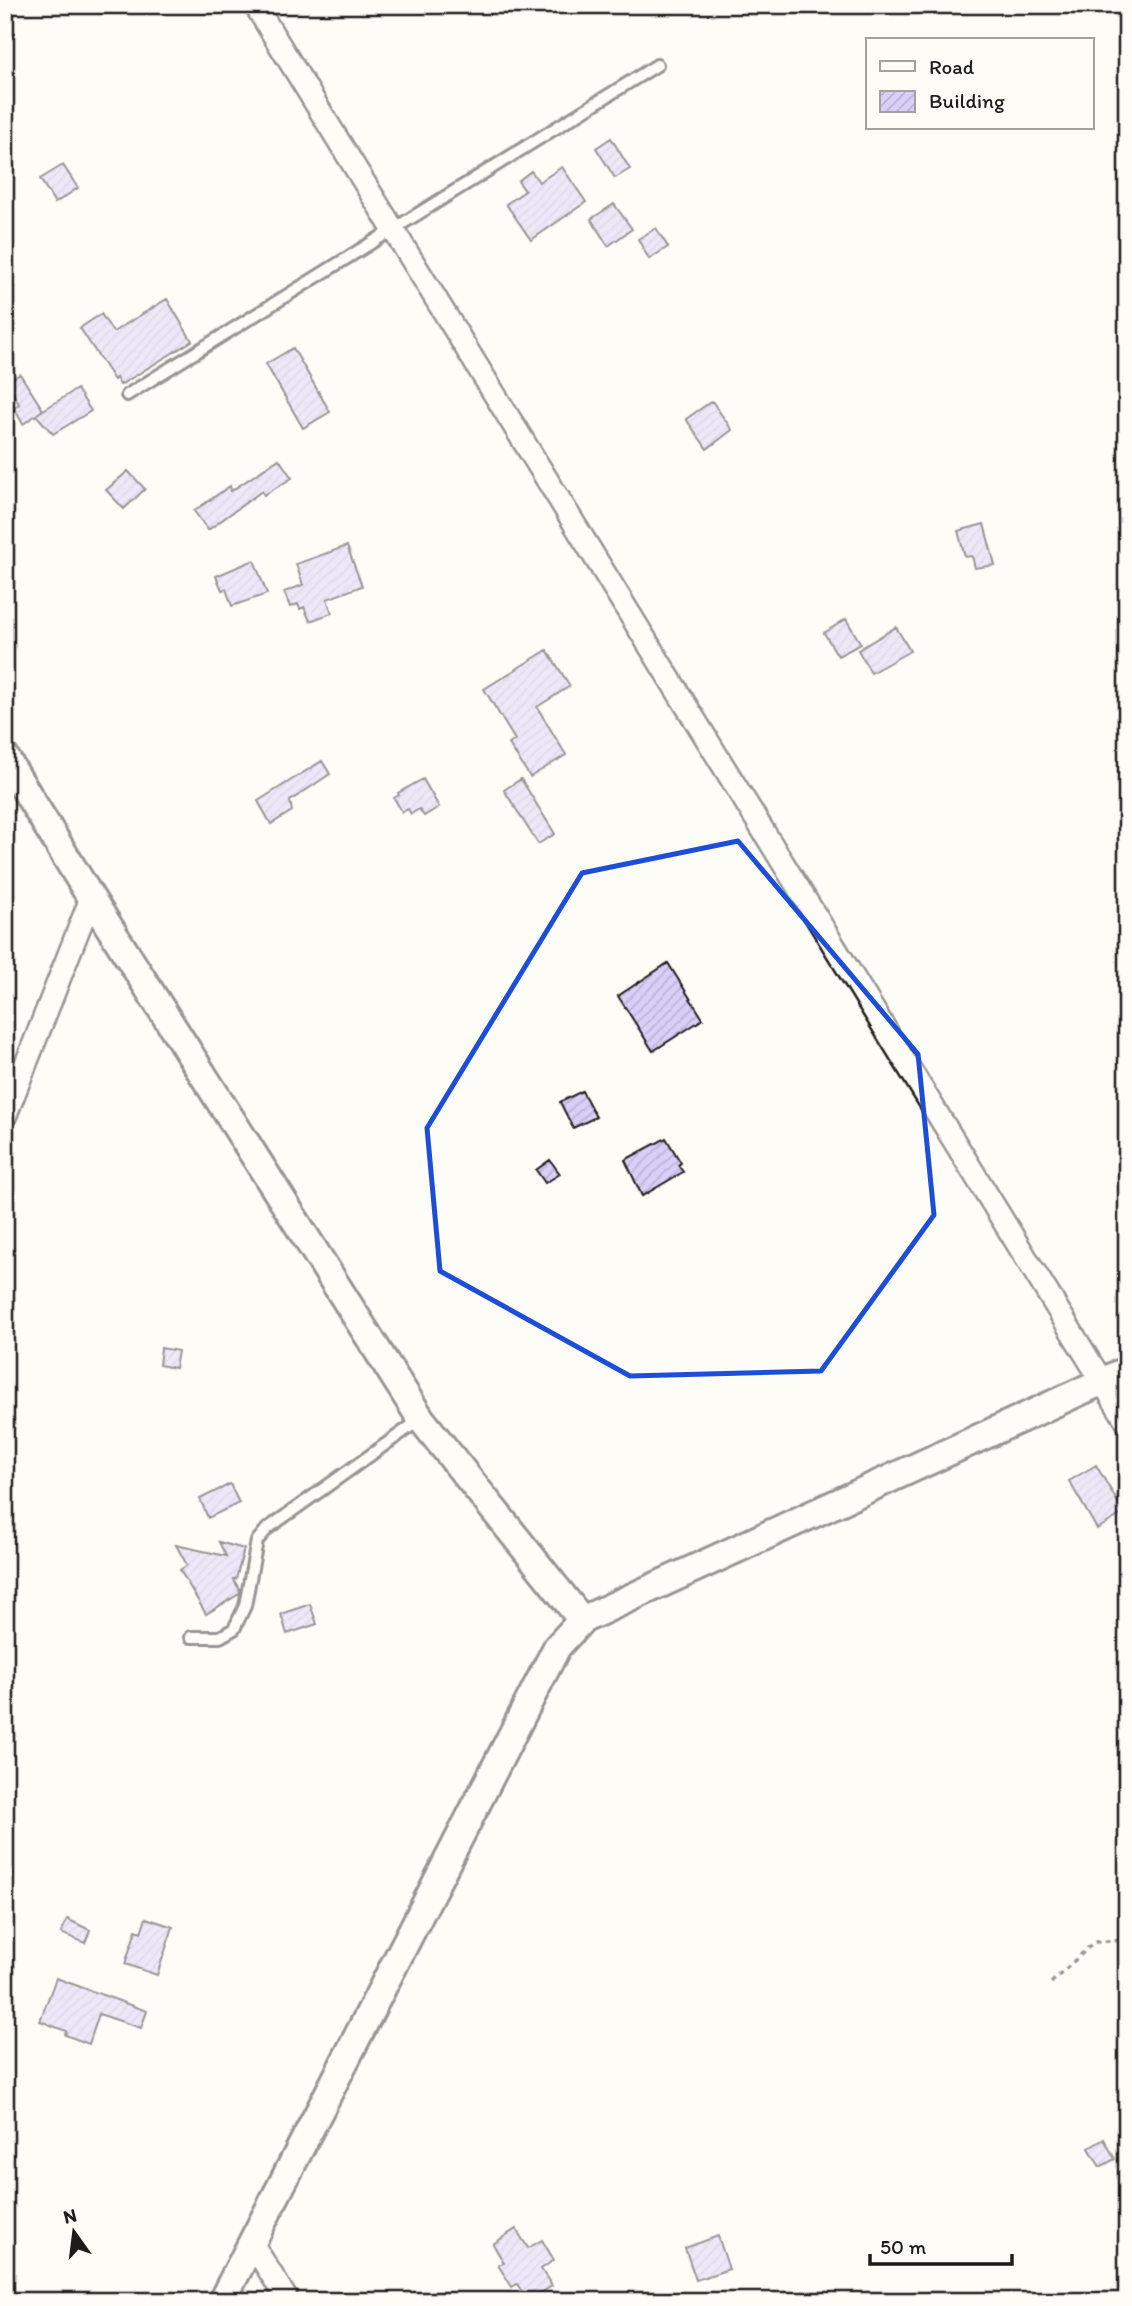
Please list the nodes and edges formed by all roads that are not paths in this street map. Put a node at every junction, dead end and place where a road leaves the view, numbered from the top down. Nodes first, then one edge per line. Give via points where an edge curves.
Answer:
1 (256, 5) edge
2 (657, 65) dead end
3 (392, 230) junction
4 (127, 395) dead end
5 (5, 757) edge
6 (91, 898) junction
7 (5, 1117) edge
8 (1127, 1370) edge
9 (1101, 1381) junction
10 (421, 1419) junction
11 (1127, 1422) edge
12 (582, 1620) junction
13 (191, 1637) dead end
14 (252, 2243) junction
15 (222, 2301) edge
16 (288, 2301) edge

1 - 3 street
2 - 3 lane
3 - 4 lane
3 - 9 street
5 - 6 street
6 - 7 street
6 - 10 street
8 - 9 street
9 - 11 street
9 - 12 street
10 - 12 street
10 - 13 lane via 267,1529 257,1541 245,1606 234,1629 220,1637
12 - 14 street via 556,1647
14 - 15 street
14 - 16 street

